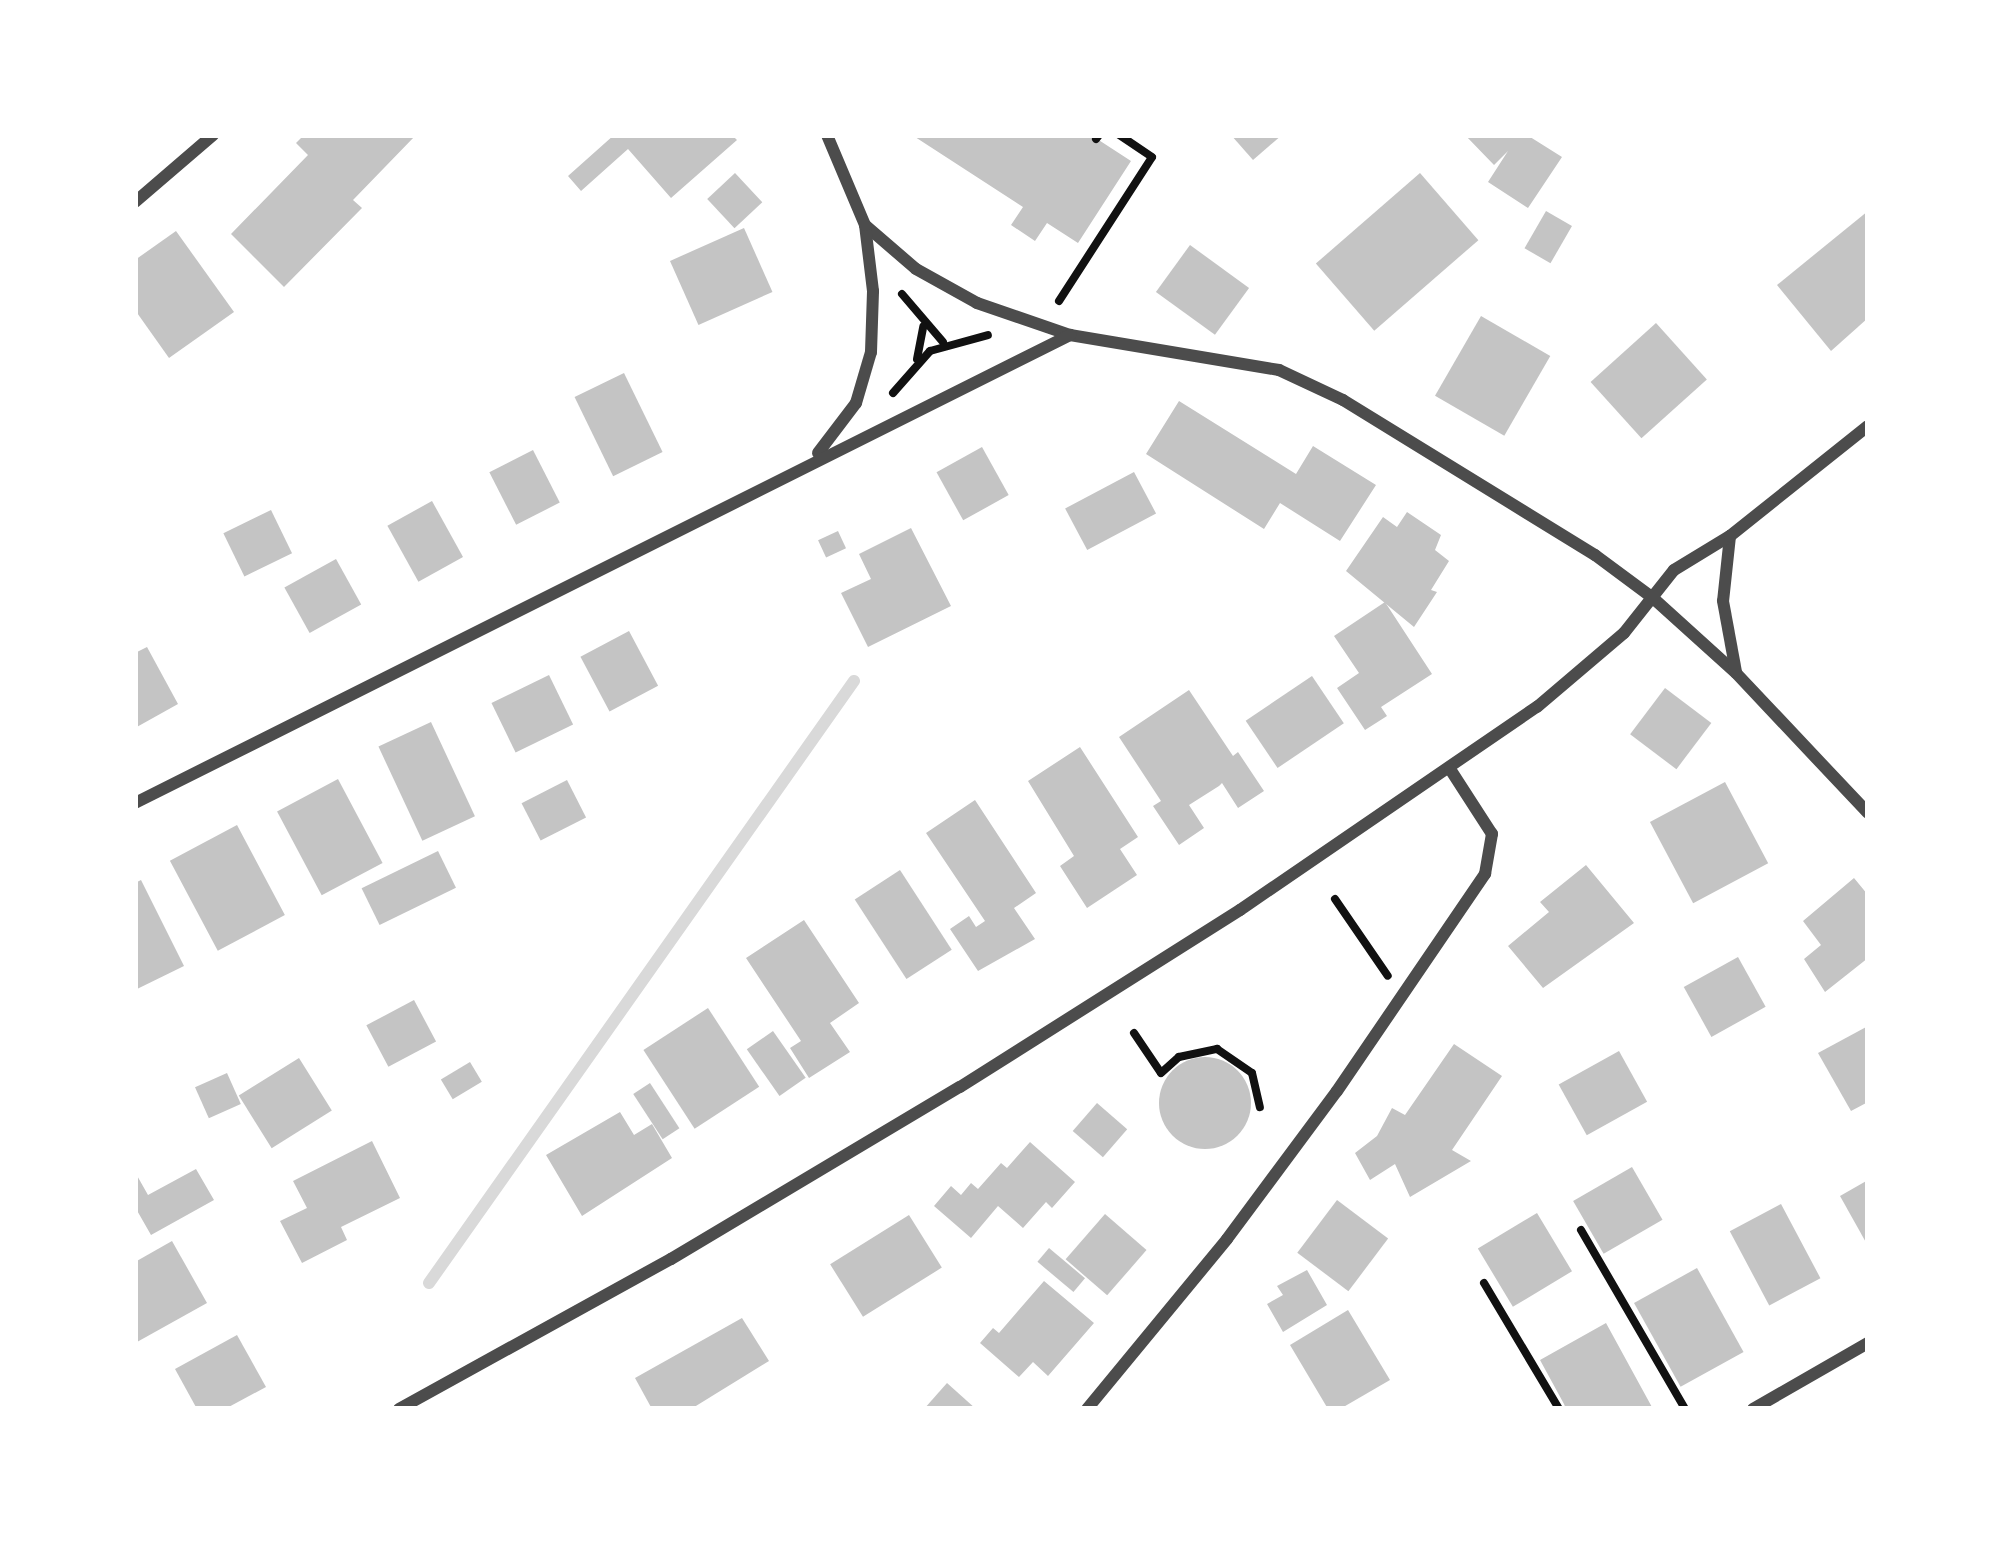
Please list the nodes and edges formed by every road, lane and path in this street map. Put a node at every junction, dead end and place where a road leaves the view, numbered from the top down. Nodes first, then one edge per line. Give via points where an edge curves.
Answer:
1 (213, 135) edge
2 (826, 135) edge
3 (1119, 135) edge
4 (135, 202) edge
5 (865, 225) junction
6 (902, 294) dead end
7 (1059, 301) dead end
8 (923, 325) junction
9 (991, 335) dead end
10 (1070, 335) junction
11 (945, 343) junction
12 (915, 364) junction
13 (892, 394) dead end
14 (1868, 426) edge
15 (814, 459) junction
16 (1730, 536) junction
17 (1653, 598) junction
18 (1736, 674) junction
19 (1450, 769) junction
20 (135, 803) edge
21 (1868, 813) edge
22 (1335, 899) dead end
23 (1409, 989) junction
24 (1134, 1033) dead end
25 (1260, 1107) dead end
26 (1581, 1230) dead end
27 (1484, 1283) dead end
28 (1868, 1343) edge
29 (399, 1409) edge
30 (1087, 1409) edge
31 (1558, 1409) edge
32 (1685, 1409) edge
33 (1753, 1409) edge

1 - 4 street
2 - 5 street
3 - 7 path via 1152,157
5 - 10 street via 916,269 976,303
5 - 15 street via 871,352 856,403
6 - 8 path
8 - 11 path
8 - 12 path
9 - 11 path
10 - 15 street
10 - 17 street via 1279,370 1392,430
11 - 12 path
12 - 13 path
14 - 16 street
15 - 20 street
16 - 17 street via 1674,570
16 - 18 street via 1723,601
17 - 18 street
17 - 19 street via 1537,707
18 - 21 street
19 - 23 street via 1492,834 1492,856
19 - 29 street via 960,1087
22 - 23 path via 1385,974
23 - 30 street via 1227,1239
24 - 25 path via 1161,1073 1179,1058 1217,1049 1252,1073
26 - 32 path
27 - 31 path
28 - 33 street

